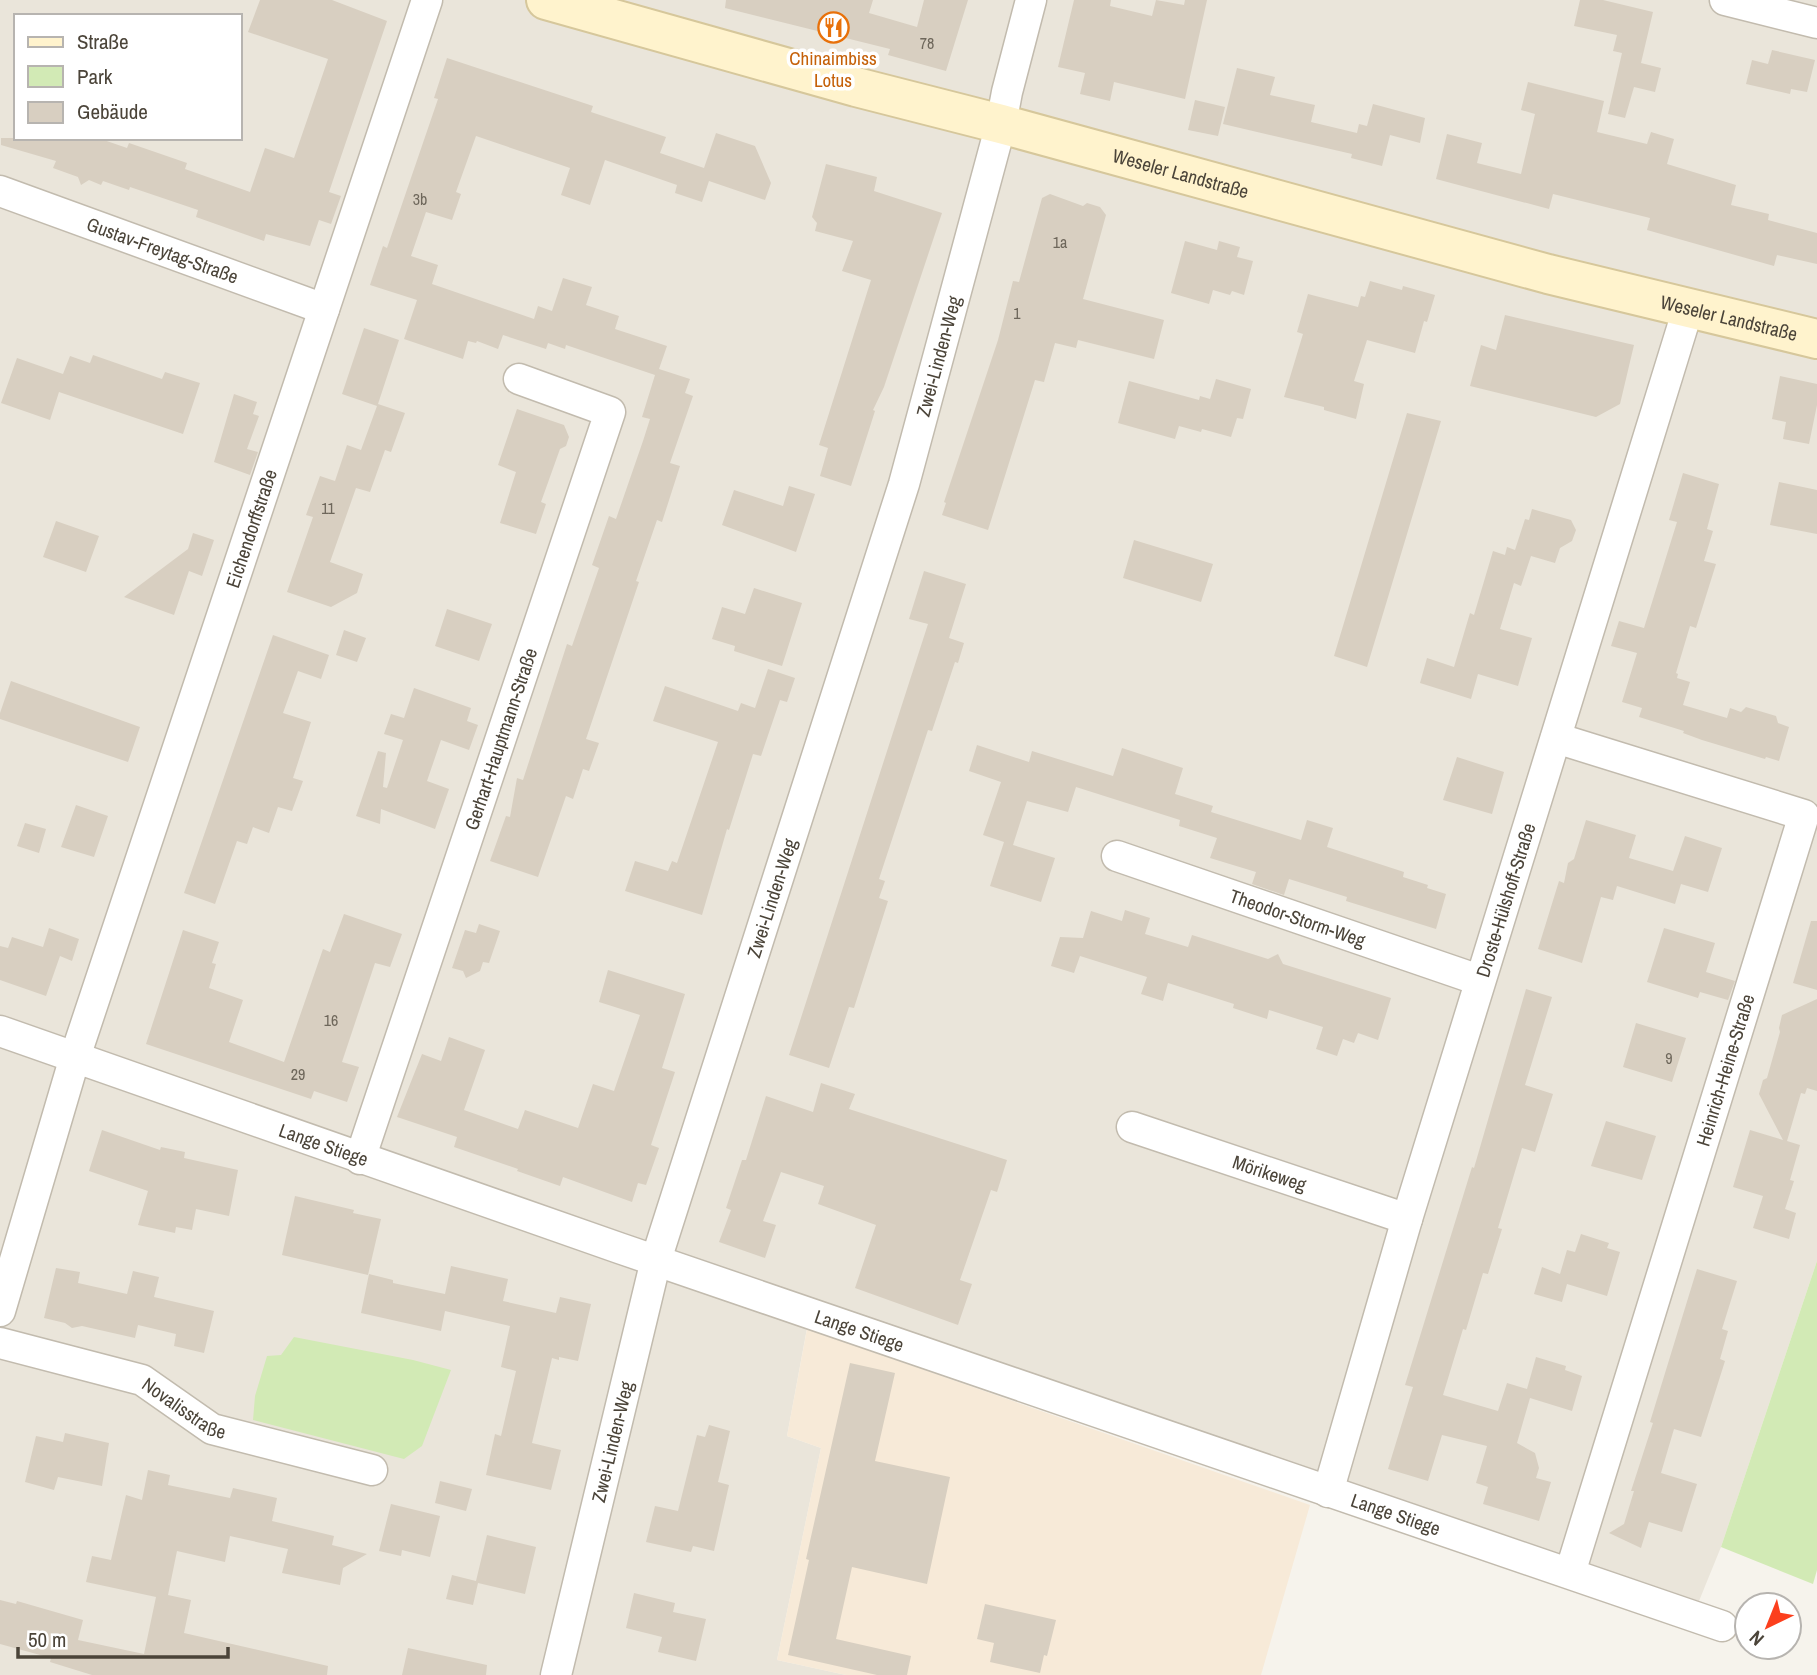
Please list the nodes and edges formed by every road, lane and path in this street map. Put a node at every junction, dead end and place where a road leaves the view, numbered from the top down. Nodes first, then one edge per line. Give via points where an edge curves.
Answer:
1 (428, 0) edge
2 (546, 0) edge
3 (1031, 0) edge
4 (1725, 0) edge
5 (1817, 23) edge
6 (1002, 124) junction
7 (0, 191) edge
8 (324, 309) junction
9 (1688, 309) junction
10 (1817, 339) edge
11 (519, 379) dead end
12 (1556, 737) junction
13 (1117, 856) dead end
14 (1479, 980) junction
15 (0, 1031) edge
16 (75, 1057) junction
17 (1132, 1127) dead end
18 (360, 1159) junction
19 (1407, 1219) junction
20 (656, 1260) junction
21 (0, 1311) edge
22 (0, 1343) edge
23 (372, 1470) dead end
24 (1328, 1492) junction
25 (1570, 1573) junction
26 (1722, 1626) dead end
27 (556, 1675) edge

1 - 8 street, Eichendorffstraße
2 - 6 street, Weseler Landstraße
3 - 6 street, Zwei-Linden-Weg
4 - 5 street
6 - 9 street, Weseler Landstraße
6 - 20 street, Zwei-Linden-Weg via 904,484
7 - 8 street, Gustav-Freytag-Straße
8 - 16 street, Eichendorffstraße
9 - 10 street, Weseler Landstraße
9 - 12 street, Droste-Hülshoff-Straße
11 - 18 street, Gerhart-Hauptmann-Straße via 610,412
12 - 14 street, Droste-Hülshoff-Straße
12 - 25 street, Heinrich-Heine-Straße via 1804,815
13 - 14 street, Theodor-Storm-Weg
14 - 19 street, Droste-Hülshoff-Straße
15 - 16 street, Lange Stiege
16 - 18 street, Lange Stiege
16 - 21 street
17 - 19 street, Mörikeweg
18 - 20 street, Lange Stiege
19 - 24 street, Droste-Hülshoff-Straße
20 - 24 street, Lange Stiege
20 - 27 street, Zwei-Linden-Weg
22 - 23 street, Novalisstraße via 142,1380 212,1429
24 - 25 street, Lange Stiege
25 - 26 street, Lange Stiege

